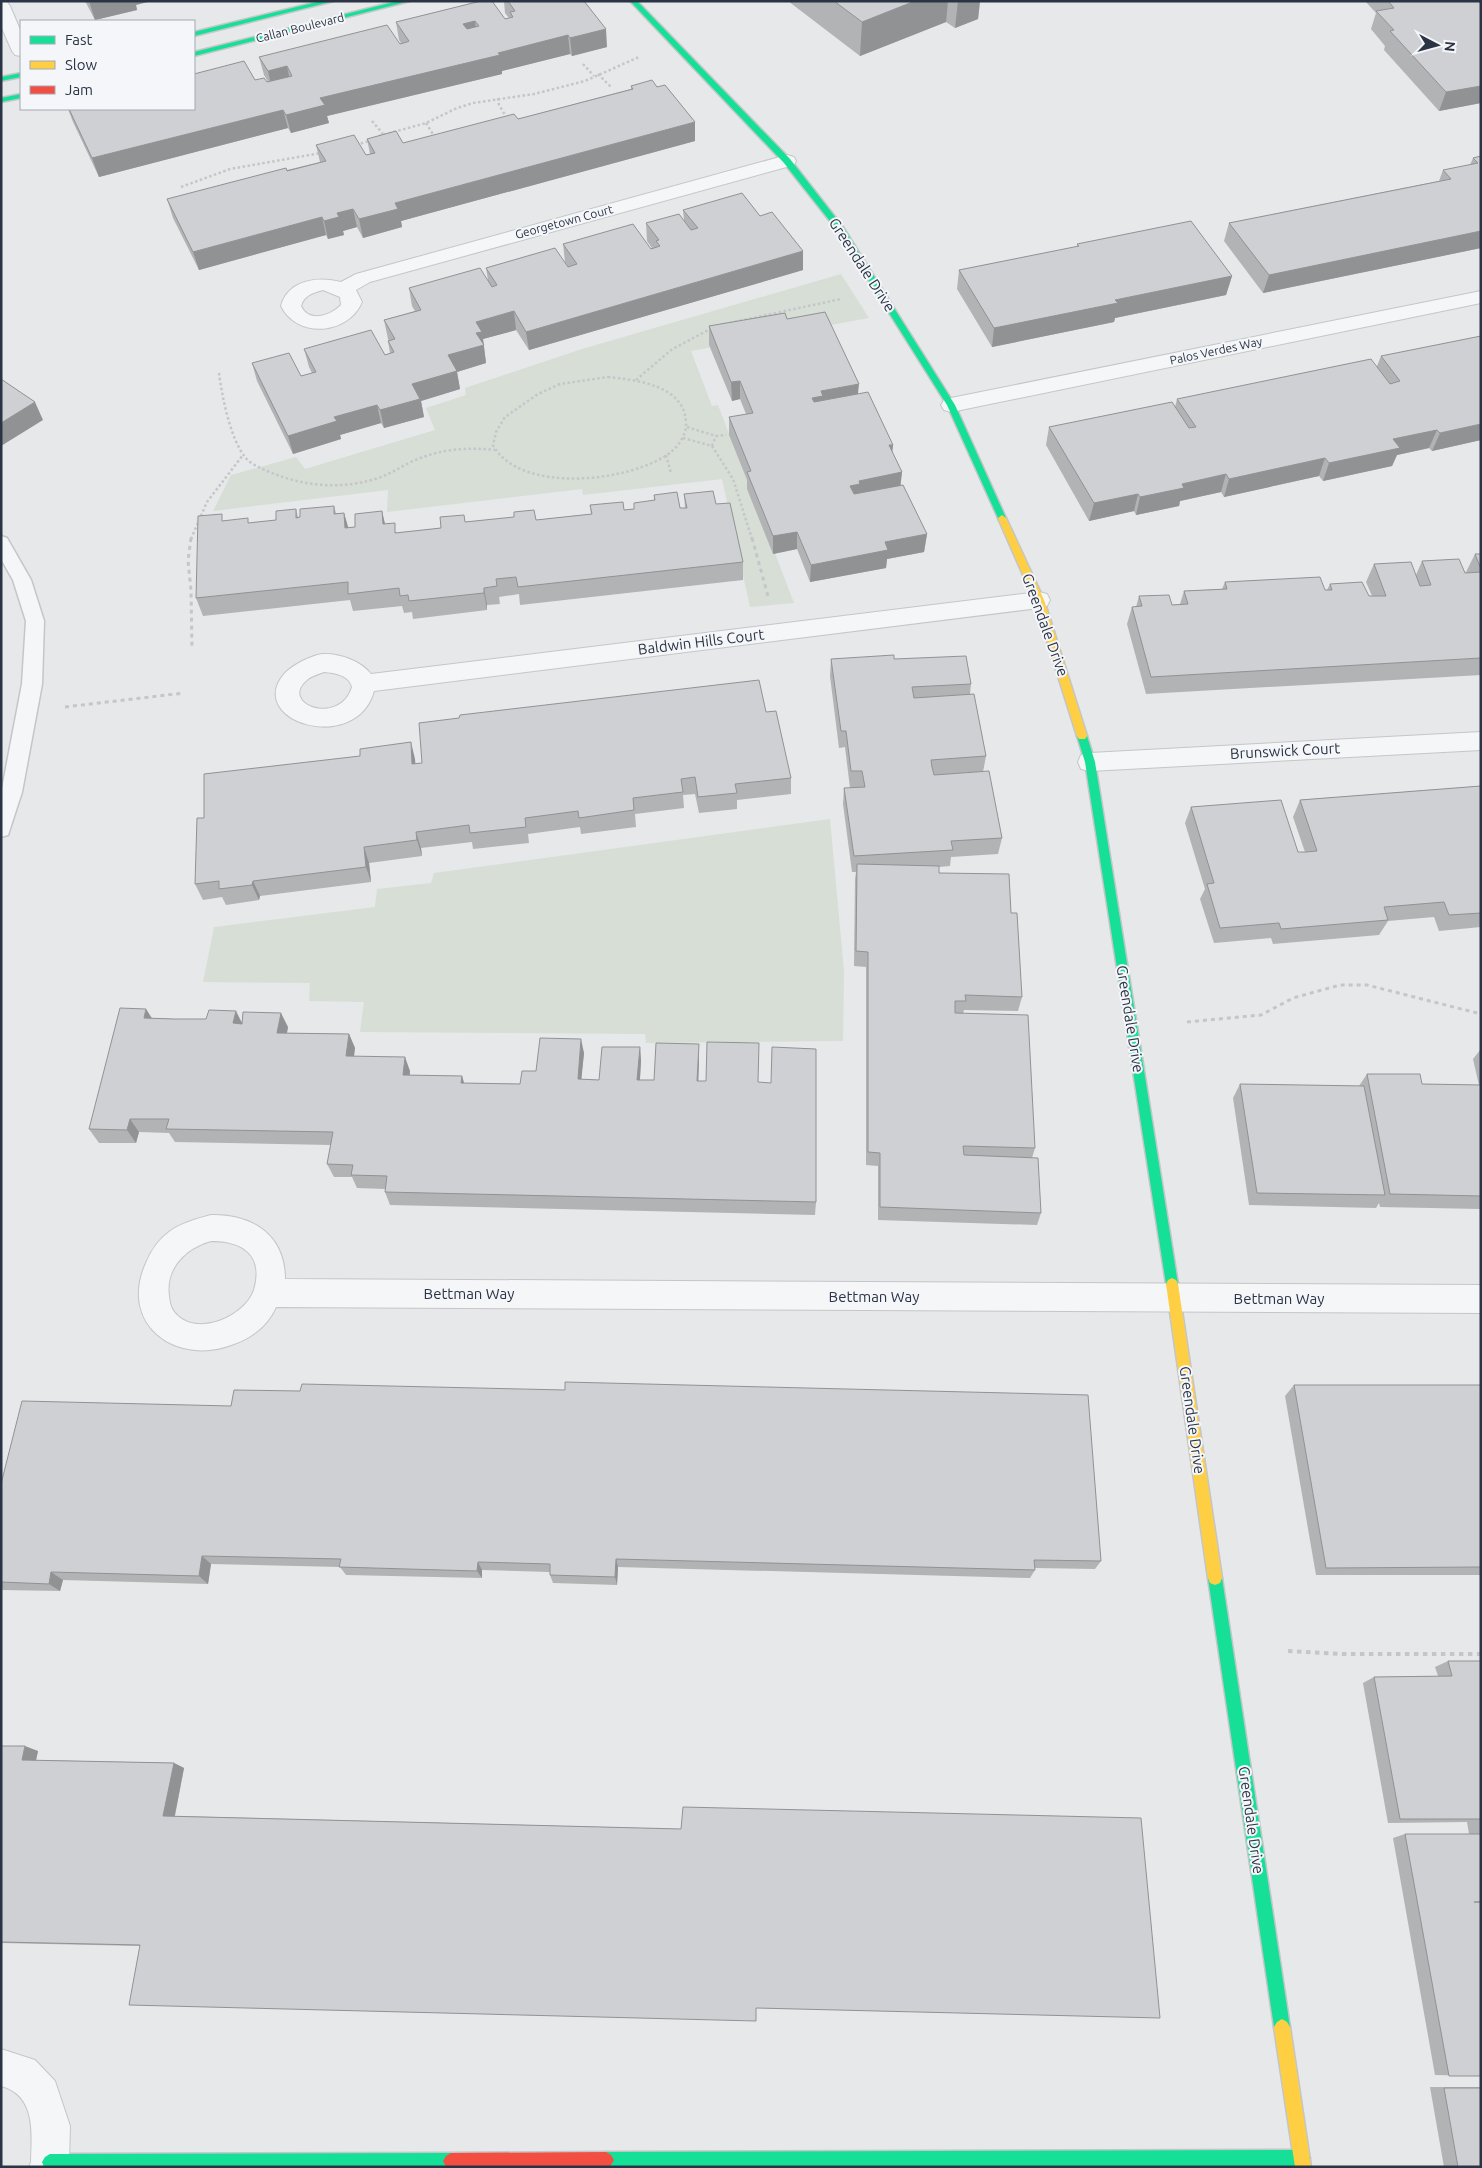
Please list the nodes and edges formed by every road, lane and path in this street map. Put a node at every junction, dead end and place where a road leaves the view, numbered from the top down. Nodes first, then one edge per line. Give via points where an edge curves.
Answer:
1 (330, 1) edge
2 (407, 1) edge
3 (633, 1) edge
4 (1, 6) edge
5 (195, 34) edge
6 (20, 49) edge
7 (195, 54) edge
8 (643, 56) dead end
9 (583, 64) dead end
10 (598, 74) junction
11 (20, 75) edge
12 (594, 76) junction
13 (1, 79) edge
14 (611, 87) dead end
15 (20, 96) edge
16 (498, 98) junction
17 (1, 100) edge
18 (506, 115) edge
19 (372, 121) dead end
20 (426, 123) junction
21 (383, 134) junction
22 (434, 136) edge
23 (355, 146) edge
24 (330, 152) edge
25 (787, 160) junction
26 (181, 187) dead end
27 (343, 288) dead end
28 (1481, 297) edge
29 (842, 299) dead end
30 (218, 373) dead end
31 (636, 380) junction
32 (951, 405) junction
33 (687, 427) junction
34 (726, 434) dead end
35 (716, 436) junction
36 (683, 438) junction
37 (712, 446) junction
38 (496, 450) junction
39 (666, 455) junction
40 (243, 456) junction
41 (671, 473) dead end
42 (1, 542) edge
43 (768, 599) dead end
44 (1039, 600) junction
45 (192, 649) dead end
46 (363, 684) dead end
47 (184, 693) dead end
48 (61, 707) dead end
49 (1481, 741) edge
50 (1090, 762) junction
51 (1, 829) edge
52 (1481, 1014) edge
53 (1187, 1022) dead end
54 (268, 1294) dead end
55 (1174, 1298) junction
56 (1481, 1300) edge
57 (1288, 1651) dead end
58 (1481, 1654) edge
59 (1, 2066) edge
60 (1302, 2162) edge
61 (49, 2164) edge

1 - 5 street, Callan Boulevard
2 - 7 street, Callan Boulevard
3 - 25 street, Greendale Drive
4 - 6 street
8 - 10 path
9 - 12 path
10 - 12 path
10 - 14 path
11 - 13 street
12 - 16 path via 554,89
15 - 17 street
16 - 18 path
16 - 20 path via 457,108
19 - 21 path
20 - 21 path
20 - 22 path
21 - 23 path
24 - 26 path via 230,168
25 - 27 street, Georgetown Court via 363,278
25 - 32 street, Greendale Drive via 840,230
28 - 32 street, Palos Verdes Way
29 - 31 path via 722,324 689,337 649,366
30 - 40 path
31 - 33 path via 666,391 675,399 688,419
31 - 38 path via 608,378 560,384 538,394 505,417 496,432 493,445
32 - 44 street, Greendale Drive
33 - 35 path
33 - 36 path
34 - 35 path
35 - 37 path
36 - 37 path
36 - 39 path
37 - 43 path via 733,479
38 - 39 path via 501,458 519,467 541,476 564,478 620,473
38 - 40 path via 475,447 445,450 375,480 325,486 300,484 281,478
39 - 41 path
40 - 45 path via 198,519 192,539 188,556
42 - 51 lane via 22,580 35,622 32,684 12,792
44 - 46 street, Baldwin Hills Court
44 - 50 street, Greendale Drive
47 - 48 path
49 - 50 street, Brunswick Court
50 - 55 street, Greendale Drive
52 - 53 path via 1367,985 1340,985 1293,998 1261,1015
54 - 55 street, Bettman Way
55 - 56 street, Bettman Way
55 - 60 street, Greendale Drive
57 - 58 path
59 - 61 street via 22,2073 42,2094 51,2126
60 - 61 street

